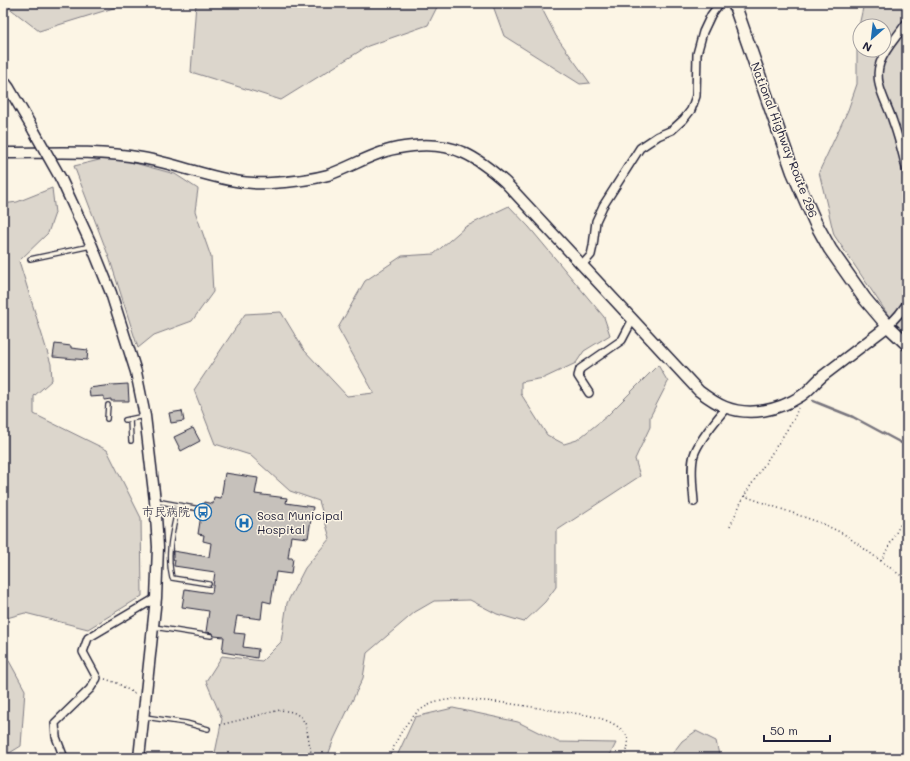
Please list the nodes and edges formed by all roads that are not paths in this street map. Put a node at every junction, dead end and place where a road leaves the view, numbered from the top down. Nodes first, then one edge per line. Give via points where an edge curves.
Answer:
1 (720, 3) edge
2 (734, 3) edge
3 (907, 22) edge
4 (3, 80) edge
5 (3, 153) edge
6 (907, 172) edge
7 (92, 246) junction
8 (30, 258) dead end
9 (583, 264) junction
10 (907, 303) edge
11 (634, 319) junction
12 (888, 326) junction
13 (907, 344) edge
14 (589, 393) dead end
15 (108, 405) dead end
16 (726, 408) junction
17 (145, 416) junction
18 (107, 419) dead end
19 (130, 419) junction
20 (125, 420) dead end
21 (130, 441) dead end
22 (155, 501) junction
23 (694, 502) dead end
24 (178, 506) junction
25 (200, 509) dead end
26 (209, 584) dead end
27 (156, 598) junction
28 (153, 627) junction
29 (211, 636) dead end
30 (143, 717) junction
31 (208, 729) dead end
32 (64, 758) edge
33 (138, 758) edge

1 - 9 street via 703,32 697,54 696,96 691,110 672,130 640,148 603,206 596,221 591,255
2 - 12 highway, National Highway Route 296 via 782,142 815,222 830,250
3 - 6 street via 885,52 878,75 880,90 902,150
4 - 7 street, bridge via 61,179
5 - 9 street via 76,152 139,157 215,177 270,183 299,181 328,174 387,150 405,146 440,145 473,157 488,167
7 - 8 lane
7 - 17 street via 122,327 136,372
9 - 11 street
10 - 12 street
11 - 14 street via 622,340 580,369 578,376
11 - 16 street via 699,391
12 - 13 highway, National Highway Route 296
12 - 16 street via 822,377 803,395 787,404 749,412
15 - 18 lane
16 - 23 street via 694,454
17 - 19 lane
17 - 22 street
19 - 20 lane
19 - 21 lane
22 - 24 lane
22 - 27 street via 158,547
24 - 25 lane
24 - 26 lane via 170,545 169,564 172,578
27 - 28 street
27 - 32 street via 88,638 83,652 97,678 90,690 55,723 56,737
28 - 29 lane
28 - 30 street
30 - 31 lane
30 - 33 street

